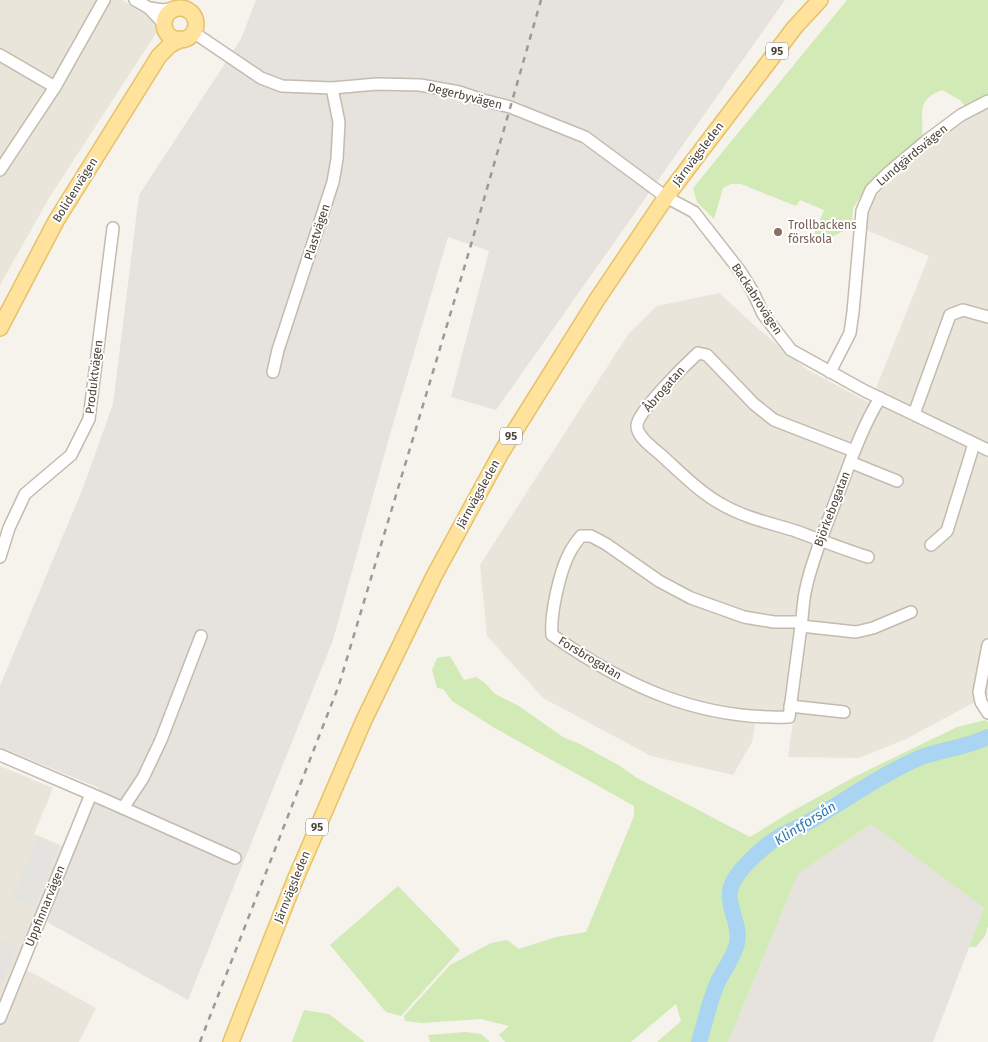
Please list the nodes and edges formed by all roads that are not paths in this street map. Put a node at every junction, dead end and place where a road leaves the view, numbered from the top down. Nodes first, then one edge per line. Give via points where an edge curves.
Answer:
1 (104, 0) edge
2 (135, 0) edge
3 (197, 0) edge
4 (820, 0) edge
5 (183, 5) edge
6 (149, 8) junction
7 (194, 17) junction
8 (164, 26) junction
9 (187, 36) junction
10 (0, 55) edge
11 (159, 56) junction
12 (55, 87) junction
13 (332, 88) junction
14 (988, 101) edge
15 (0, 170) edge
16 (666, 197) junction
17 (113, 228) dead end
18 (988, 317) edge
19 (0, 328) edge
20 (273, 372) dead end
21 (830, 372) junction
22 (880, 398) junction
23 (914, 414) junction
24 (974, 444) junction
25 (988, 450) edge
26 (852, 457) junction
27 (897, 482) dead end
28 (820, 541) junction
29 (931, 545) dead end
30 (868, 556) dead end
31 (0, 557) edge
32 (911, 612) dead end
33 (801, 624) junction
34 (201, 636) dead end
35 (988, 645) edge
36 (789, 712) junction
37 (844, 712) dead end
38 (988, 713) edge
39 (0, 755) edge
40 (91, 794) junction
41 (123, 808) junction
42 (235, 858) dead end
43 (0, 1018) edge
44 (231, 1042) edge

1 - 12 street
2 - 6 street
3 - 7 main road
4 - 16 main road, Järnvägsleden / 95 via 795,27
5 - 6 street via 163,10
5 - 7 main road
5 - 8 main road via 167,14
6 - 8 street
7 - 9 main road via 196,22
8 - 9 main road via 171,37
8 - 11 main road, Bolidenvägen
9 - 11 main road, Bolidenvägen via 170,45
9 - 13 street, Degerbyvägen via 261,78 282,86
10 - 12 street
11 - 19 main road, Bolidenvägen via 56,221
12 - 15 street
13 - 16 street, Degerbyvägen via 420,85 510,107 585,137
13 - 20 street, Plastvägen via 339,122 333,182
14 - 21 street, Lundgärdsvägen via 961,115 930,138 871,190 862,211 850,333
16 - 21 street, Backabrovägen via 694,212 708,228 740,271 763,314 791,350
16 - 44 main road, Järnvägsleden / 95 via 596,301 496,461 434,576 364,720 295,880
17 - 31 street, Produktvägen via 89,419 72,456 25,494
18 - 23 street via 963,310 950,315
21 - 22 street, Backabrovägen
22 - 23 street, Backabrovägen
22 - 26 street, Björkebogatan
23 - 24 street, Backabrovägen
24 - 25 street, Backabrovägen
24 - 29 street via 947,530
26 - 27 street
26 - 28 street, Björkebogatan
26 - 28 street, Åbrogatan via 774,420 707,355 698,353 648,405 640,418 639,434 703,492 740,514
28 - 30 street
28 - 33 street, Björkebogatan via 806,588
32 - 33 street via 856,632
33 - 36 street, Björkebogatan
33 - 36 street, Forsbrogatan via 744,617 691,598 591,536 581,536 570,552 551,624 552,635 611,672 682,704 761,717
34 - 41 street via 161,740 143,778
35 - 38 street via 979,692
36 - 37 street
39 - 40 street
40 - 41 street
40 - 43 street, Uppfinnarvägen
41 - 42 street

